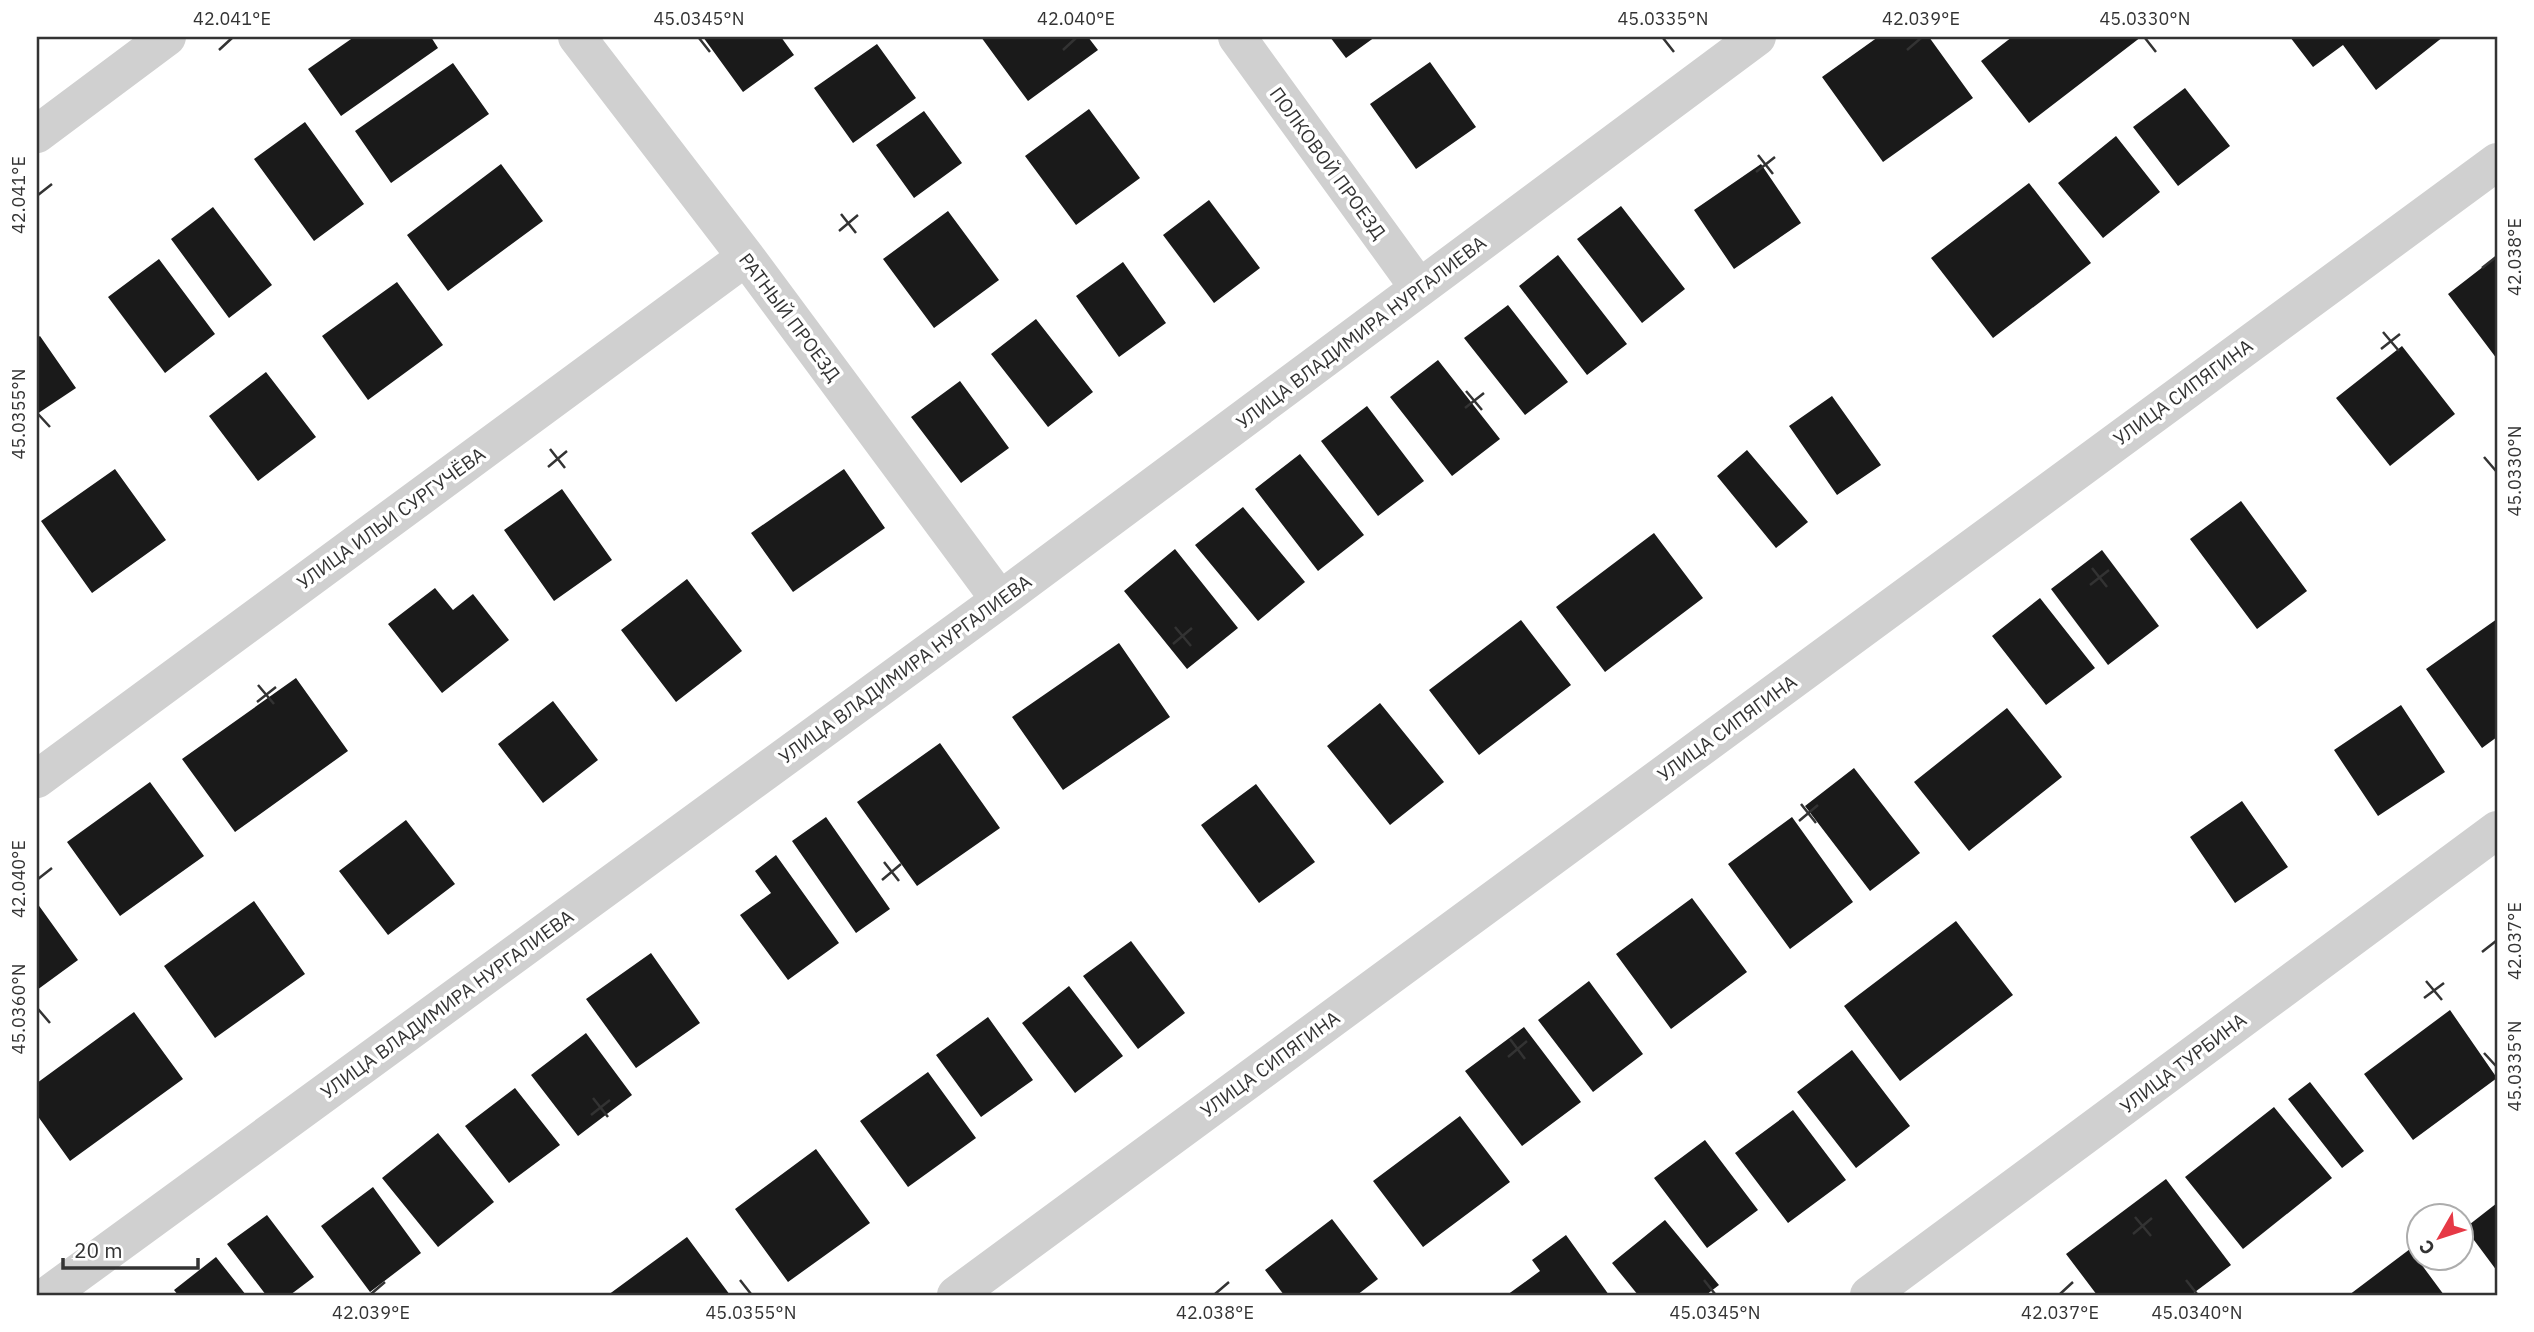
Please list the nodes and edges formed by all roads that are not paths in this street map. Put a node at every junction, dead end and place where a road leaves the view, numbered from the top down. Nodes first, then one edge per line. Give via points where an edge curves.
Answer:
1 (167, 37) edge
2 (577, 37) edge
3 (1237, 37) edge
4 (1757, 37) edge
5 (37, 134) edge
6 (2497, 162) edge
7 (746, 257) junction
8 (1419, 288) junction
9 (1000, 600) junction
10 (37, 779) edge
11 (2497, 830) edge
12 (48, 1295) edge
13 (956, 1295) edge
14 (1869, 1295) edge

1 - 5 street
2 - 7 street, РАТНЫЙ ПРОЕЗД
3 - 8 street, ПОЛКОВОЙ ПРОЕЗД
4 - 8 street, УЛИЦА ВЛАДИМИРА НУРГАЛИЕВА
6 - 13 street, УЛИЦА СИПЯГИНА
7 - 9 street, РАТНЫЙ ПРОЕЗД
7 - 10 street, УЛИЦА ИЛЬИ СУРГУЧЁВА
8 - 9 street, УЛИЦА ВЛАДИМИРА НУРГАЛИЕВА
9 - 12 street, УЛИЦА ВЛАДИМИРА НУРГАЛИЕВА
11 - 14 street, УЛИЦА ТУРБИНА

